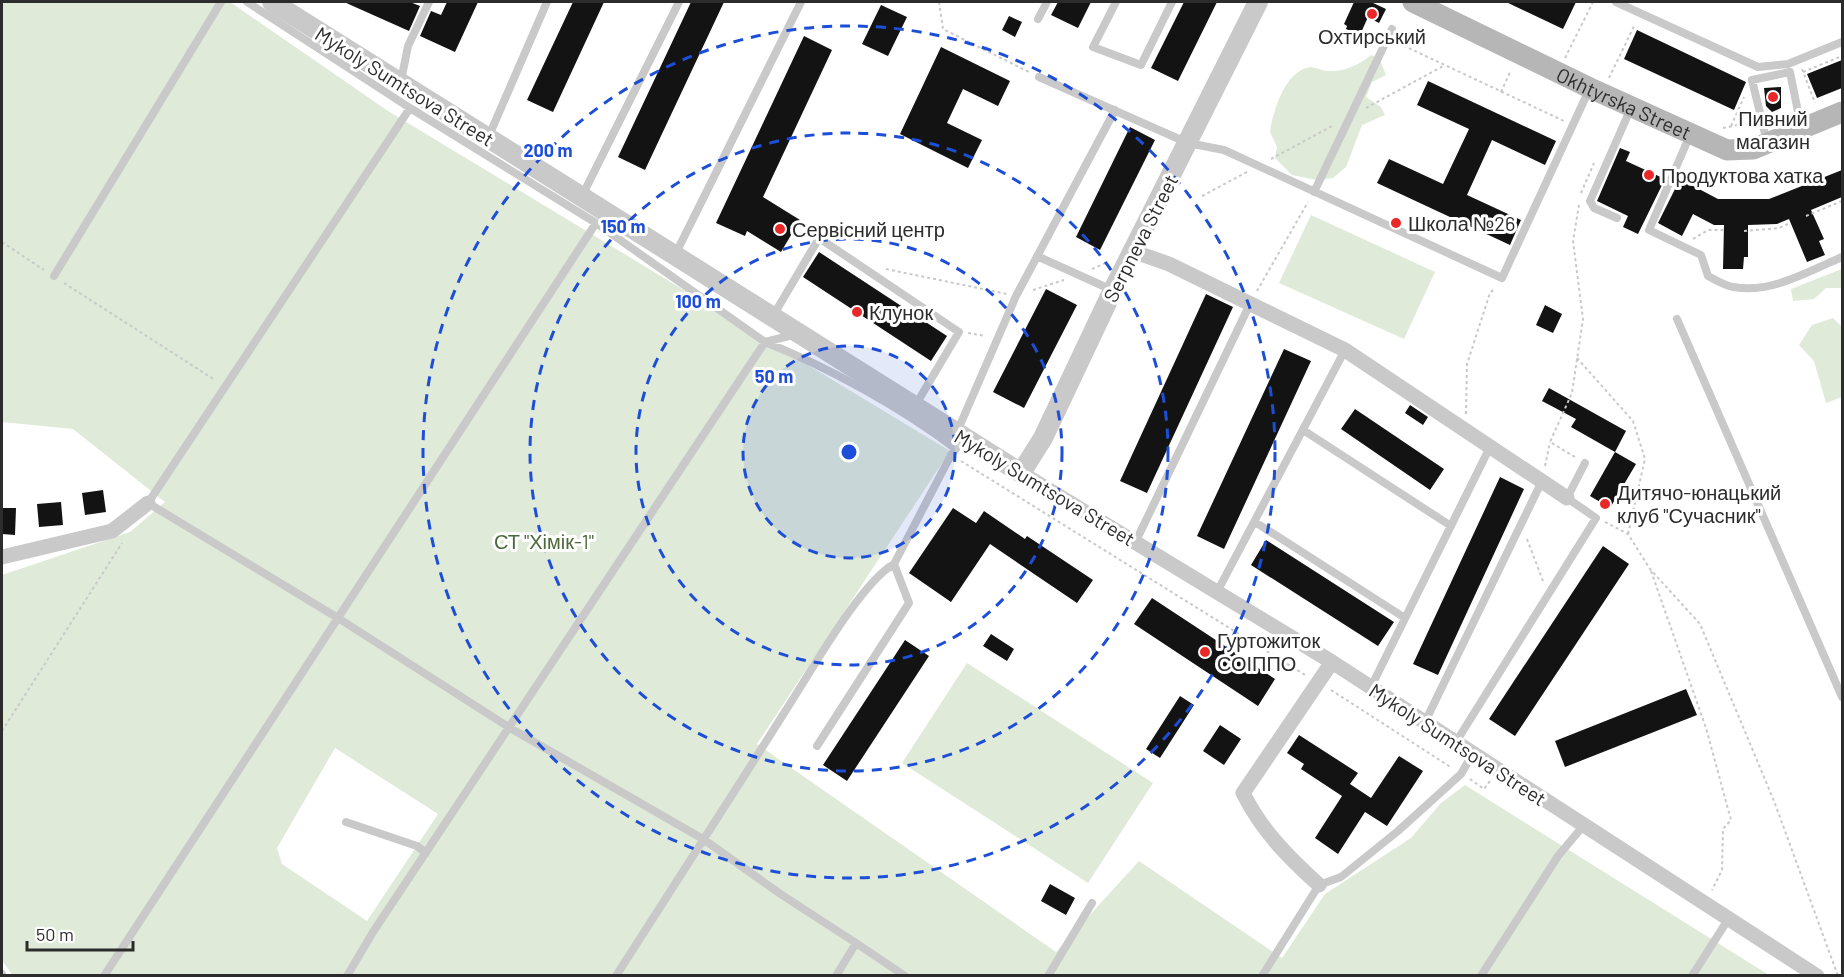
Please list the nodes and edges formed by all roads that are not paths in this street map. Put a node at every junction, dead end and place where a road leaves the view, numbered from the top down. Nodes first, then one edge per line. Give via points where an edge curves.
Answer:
1 (221, 2) edge
2 (246, 2) edge
3 (272, 2) edge
4 (429, 2) edge
5 (547, 2) edge
6 (679, 2) edge
7 (801, 2) edge
8 (1047, 2) edge
9 (1116, 2) edge
10 (1172, 2) edge
11 (1257, 2) edge
12 (1413, 2) edge
13 (1616, 2) edge
14 (1038, 19) dead end
15 (1392, 28) dead end
16 (1842, 42) edge
17 (1040, 77) road end
18 (400, 82) junction
19 (1599, 84) junction
20 (1632, 107) junction
21 (410, 108) junction
22 (1115, 110) junction
23 (1842, 114) edge
24 (1801, 129) junction
25 (1691, 133) junction
26 (488, 139) junction
27 (1188, 143) junction
28 (1767, 143) junction
29 (1314, 192) junction
30 (582, 198) junction
31 (1617, 218) dead end
32 (596, 223) junction
33 (1132, 251) junction
34 (1037, 256) junction
35 (675, 257) junction
36 (1842, 257) edge
37 (54, 276) road end
38 (1113, 290) junction
39 (1250, 304) junction
40 (772, 318) junction
41 (1677, 319) dead end
42 (797, 334) junction
43 (765, 342) junction
44 (1345, 350) junction
45 (915, 408) junction
46 (1303, 430) junction
47 (957, 445) junction
48 (1490, 447) junction
49 (1585, 463) road end
50 (1021, 473) junction
51 (1542, 481) junction
52 (1567, 498) junction
53 (148, 503) junction
54 (1255, 522) junction
55 (1451, 526) junction
56 (1136, 541) junction
57 (2, 557) edge
58 (894, 564) junction
59 (1217, 592) junction
60 (338, 618) junction
61 (1405, 618) junction
62 (1332, 662) junction
63 (1371, 687) junction
64 (1842, 697) edge
65 (1425, 722) junction
66 (510, 728) junction
67 (1456, 742) junction
68 (817, 746) dead end
69 (1473, 753) junction
70 (346, 822) dead end
71 (1584, 825) junction
72 (703, 840) junction
73 (426, 853) junction
74 (1319, 885) junction
75 (1092, 903) dead end
76 (1729, 918) junction
77 (856, 943) junction
78 (104, 975) edge
79 (347, 975) edge
80 (615, 975) edge
81 (836, 975) edge
82 (905, 975) edge
83 (1048, 975) edge
84 (1262, 975) edge
85 (1481, 975) edge
86 (1692, 975) edge
87 (1817, 975) edge

1 - 37 lane
2 - 21 lane
3 - 18 street, Mykoly Sumtsova Street
4 - 18 lane via 408,46
5 - 26 lane
6 - 30 lane
7 - 35 lane
8 - 14 lane
9 - 10 lane via 1093,47 1142,65
11 - 27 street, Serpneva Street
12 - 19 main road, Okhtyrska Street via 1519,54
13 - 16 lane via 1758,67 1788,64
15 - 29 lane
17 - 22 lane
18 - 26 street, Mykoly Sumtsova Street
19 - 20 main road, Okhtyrska Street
19 - 29 lane via 1573,125 1502,278
20 - 25 main road, Okhtyrska Street
20 - 31 lane via 1590,201 1594,208
21 - 32 lane
21 - 53 lane
22 - 27 lane
22 - 34 lane
23 - 24 main road, Okhtyrska Street
24 - 28 main road, Okhtyrska Street
24 - 28 lane via 1790,72 1752,80
25 - 28 main road, Okhtyrska Street via 1727,150 1753,149
25 - 36 lane via 1649,230 1701,255 1708,276 1732,287 1754,289 1774,285
26 - 30 street, Mykoly Sumtsova Street
27 - 29 lane via 1224,150
27 - 33 street, Serpneva Street
30 - 35 street, Mykoly Sumtsova Street
32 - 43 lane
32 - 60 lane
33 - 38 street, Serpneva Street
33 - 39 street via 1169,264
34 - 38 lane
34 - 47 lane via 1016,296
35 - 40 street, Mykoly Sumtsova Street
38 - 50 street, Serpneva Street via 1043,438
39 - 44 street
39 - 56 lane
40 - 42 street, Mykoly Sumtsova Street
40 - 45 lane via 819,238 959,332
41 - 64 lane
42 - 43 lane
42 - 45 street, Mykoly Sumtsova Street
43 - 47 lane via 800,356
43 - 66 lane
44 - 46 lane
44 - 48 street
45 - 47 street, Mykoly Sumtsova Street
46 - 54 lane
46 - 55 lane
47 - 50 street, Mykoly Sumtsova Street
47 - 58 lane
48 - 51 street
48 - 55 lane
49 - 52 lane
50 - 56 street, Mykoly Sumtsova Street
51 - 52 street
51 - 65 lane
52 - 67 lane via 1596,518
53 - 57 street via 112,531
53 - 60 lane
54 - 59 lane
54 - 61 lane
55 - 61 lane
56 - 59 street, Mykoly Sumtsova Street
58 - 68 lane via 909,603
58 - 72 lane via 882,571 855,606
59 - 62 street, Mykoly Sumtsova Street
60 - 66 lane
60 - 78 lane
61 - 63 lane
62 - 63 street, Mykoly Sumtsova Street
62 - 74 street via 1243,793 1257,820 1281,851
63 - 65 street, Mykoly Sumtsova Street
65 - 67 street, Mykoly Sumtsova Street
66 - 72 lane
66 - 73 lane
67 - 69 street, Mykoly Sumtsova Street
69 - 71 street, Mykoly Sumtsova Street
69 - 74 lane via 1461,774 1398,831 1341,878
70 - 73 lane via 417,846
71 - 76 street, Mykoly Sumtsova Street
71 - 85 lane via 1558,855
72 - 77 lane
72 - 80 lane
73 - 79 lane
74 - 84 lane
75 - 83 lane
76 - 86 lane
76 - 87 street, Mykoly Sumtsova Street
77 - 81 lane
77 - 82 lane

